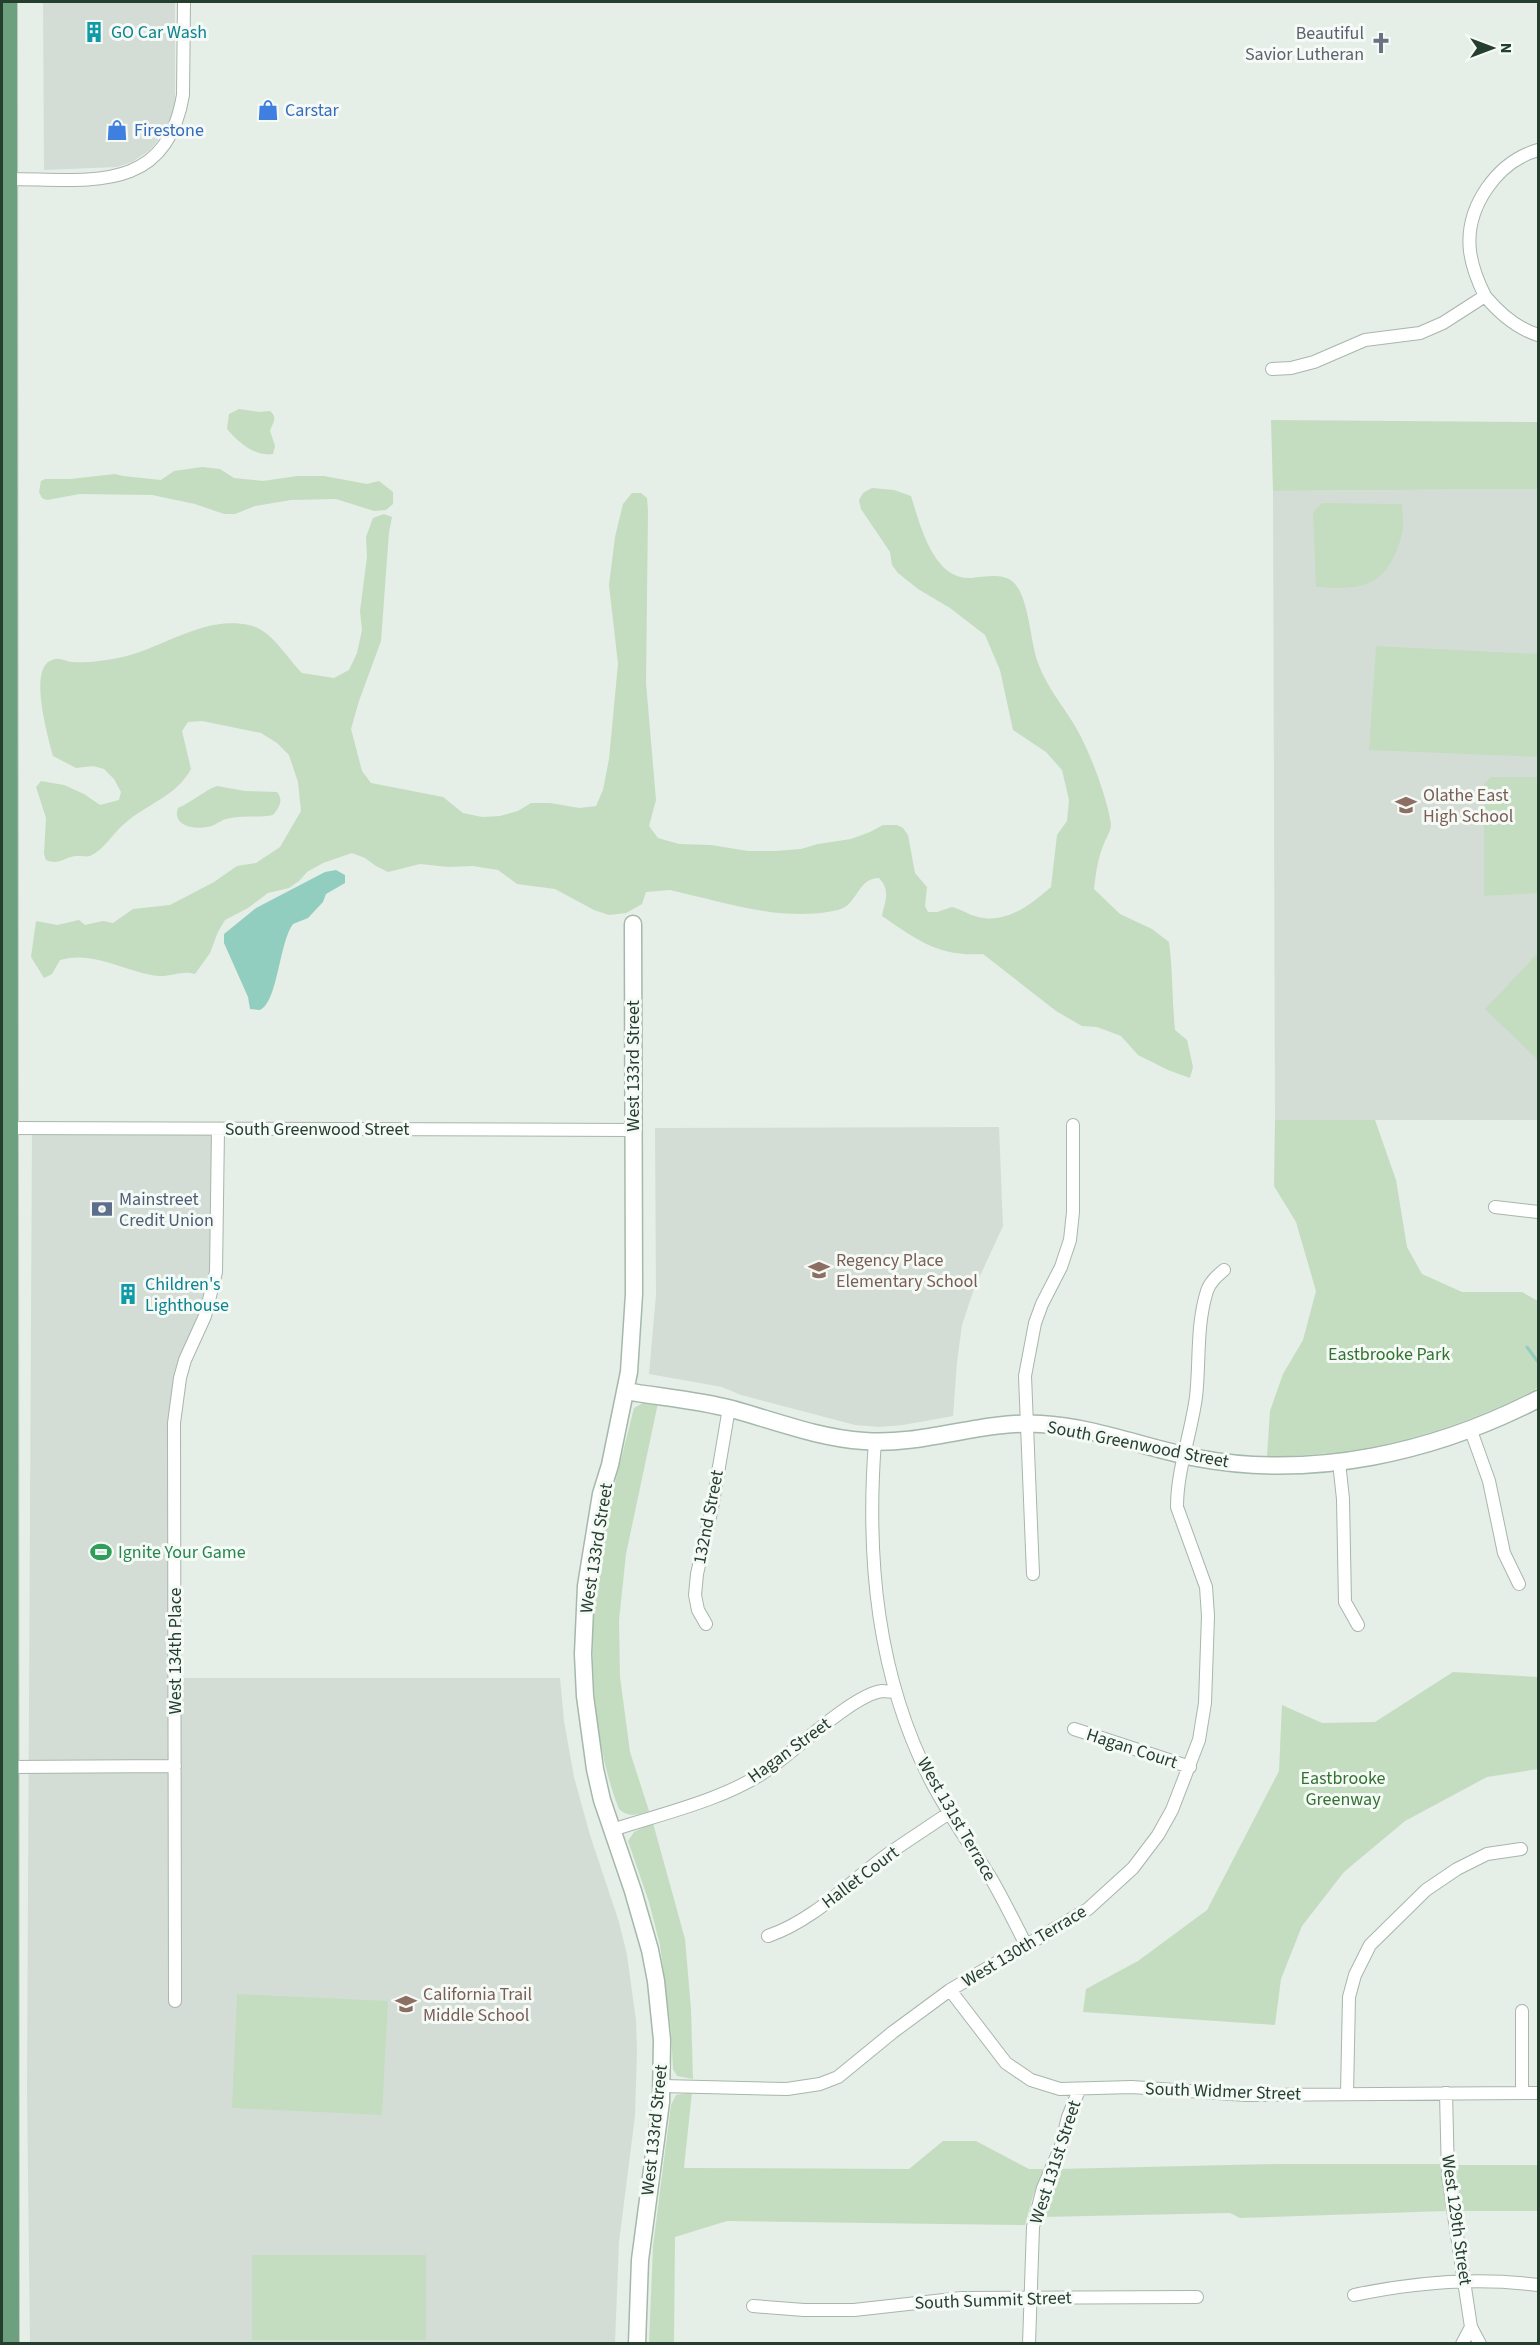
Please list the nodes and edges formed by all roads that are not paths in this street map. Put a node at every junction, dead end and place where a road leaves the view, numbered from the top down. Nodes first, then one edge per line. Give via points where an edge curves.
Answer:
1 (8, 2) edge
2 (184, 2) edge
3 (1539, 150) edge
4 (8, 179) junction
5 (1485, 296) junction
6 (1539, 335) edge
7 (1272, 369) dead end
8 (633, 924) dead end
9 (1073, 1125) dead end
10 (6, 1128) edge
11 (218, 1129) junction
12 (633, 1130) junction
13 (1495, 1207) dead end
14 (1539, 1212) edge
15 (1224, 1270) dead end
16 (625, 1391) junction
17 (1539, 1399) edge
18 (729, 1408) junction
19 (1028, 1424) junction
20 (1470, 1428) junction
21 (875, 1441) junction
22 (1184, 1455) junction
23 (1339, 1462) junction
24 (1033, 1574) dead end
25 (1519, 1584) dead end
26 (706, 1624) dead end
27 (1358, 1625) dead end
28 (896, 1692) junction
29 (1074, 1729) dead end
30 (175, 1766) junction
31 (10, 1767) junction
32 (1190, 1767) junction
33 (949, 1813) junction
34 (612, 1830) junction
35 (1521, 1849) dead end
36 (768, 1936) dead end
37 (1026, 1945) junction
38 (950, 1990) junction
39 (175, 2001) dead end
40 (1522, 2011) dead end
41 (662, 2086) junction
42 (1079, 2090) junction
43 (1522, 2093) junction
44 (1539, 2093) edge
45 (1347, 2094) junction
46 (1446, 2094) junction
47 (1465, 2280) junction
48 (1539, 2285) edge
49 (1354, 2295) dead end
50 (1030, 2297) junction
51 (1197, 2297) dead end
52 (753, 2306) dead end
53 (1471, 2327) junction
54 (10, 2343) edge
55 (637, 2343) edge
56 (1029, 2343) edge
57 (1462, 2343) edge
58 (1480, 2343) edge

1 - 4 main road
2 - 4 street via 181,109 170,138 154,158 121,176 105,179
3 - 5 street via 1502,171 1486,190 1475,213 1470,252
4 - 10 main road
5 - 6 street via 1510,322
5 - 7 street via 1420,333 1365,340 1314,362
8 - 12 street, West 133rd Street
9 - 19 street via 1070,1239 1035,1323 1025,1376
10 - 11 street, South Greenwood Street
10 - 31 main road
11 - 12 street, South Greenwood Street
11 - 30 street, West 134th Place via 214,1281 205,1316 183,1369 174,1423
12 - 16 street, West 133rd Street via 634,1294
13 - 14 street
15 - 22 street, West 130th Terrace via 1210,1285 1204,1304 1196,1397
16 - 18 street, South Greenwood Street
16 - 34 street, West 133rd Street via 601,1494 584,1619 588,1731
17 - 20 street, South Greenwood Street
18 - 21 street, South Greenwood Street via 836,1438
18 - 26 street, 132nd Street via 697,1574 698,1610
19 - 21 street, South Greenwood Street
19 - 22 street, South Greenwood Street via 1067,1426
19 - 24 street
20 - 23 street, South Greenwood Street via 1395,1452
20 - 25 street via 1489,1481 1504,1553
21 - 28 street, West 131st Terrace via 871,1507 874,1579 881,1637
22 - 23 street, South Greenwood Street via 1224,1463
22 - 32 street, West 130th Terrace via 1177,1507 1206,1587 1208,1616 1204,1712
23 - 27 street via 1345,1602
28 - 33 street, West 131st Terrace via 921,1758
28 - 34 street, Hagan Street via 882,1691 857,1703 764,1773 741,1785
29 - 32 street, Hagan Court
30 - 31 street
30 - 39 street, West 134th Place
31 - 54 main road
32 - 37 street, West 130th Terrace via 1158,1835 1133,1868 1088,1909
33 - 36 street, Hallet Court via 796,1923
33 - 37 street, West 131st Terrace via 992,1880
34 - 41 street, West 133rd Street via 654,1971 662,2040
35 - 45 street via 1487,1854 1457,1869 1426,1890 1370,1945 1349,1998
37 - 38 street, West 130th Terrace
38 - 41 street, West 130th Terrace via 846,2072 820,2084 787,2089
38 - 42 street, South Widmer Street via 1014,2069 1040,2084
40 - 43 street
41 - 55 street, West 133rd Street via 642,2237
42 - 45 street, South Widmer Street via 1132,2087 1246,2095
42 - 50 street, West 131st Street via 1037,2207 1030,2247
43 - 44 street, South Widmer Street
43 - 46 street, South Widmer Street
45 - 46 street, South Widmer Street
46 - 47 street, West 129th Street via 1448,2176
47 - 48 street
47 - 49 street via 1412,2284
47 - 53 street, West 129th Street
50 - 51 street, South Summit Street
50 - 52 street, South Summit Street via 962,2298 854,2310
50 - 56 street, West 131st Street
53 - 57 street
53 - 58 street

